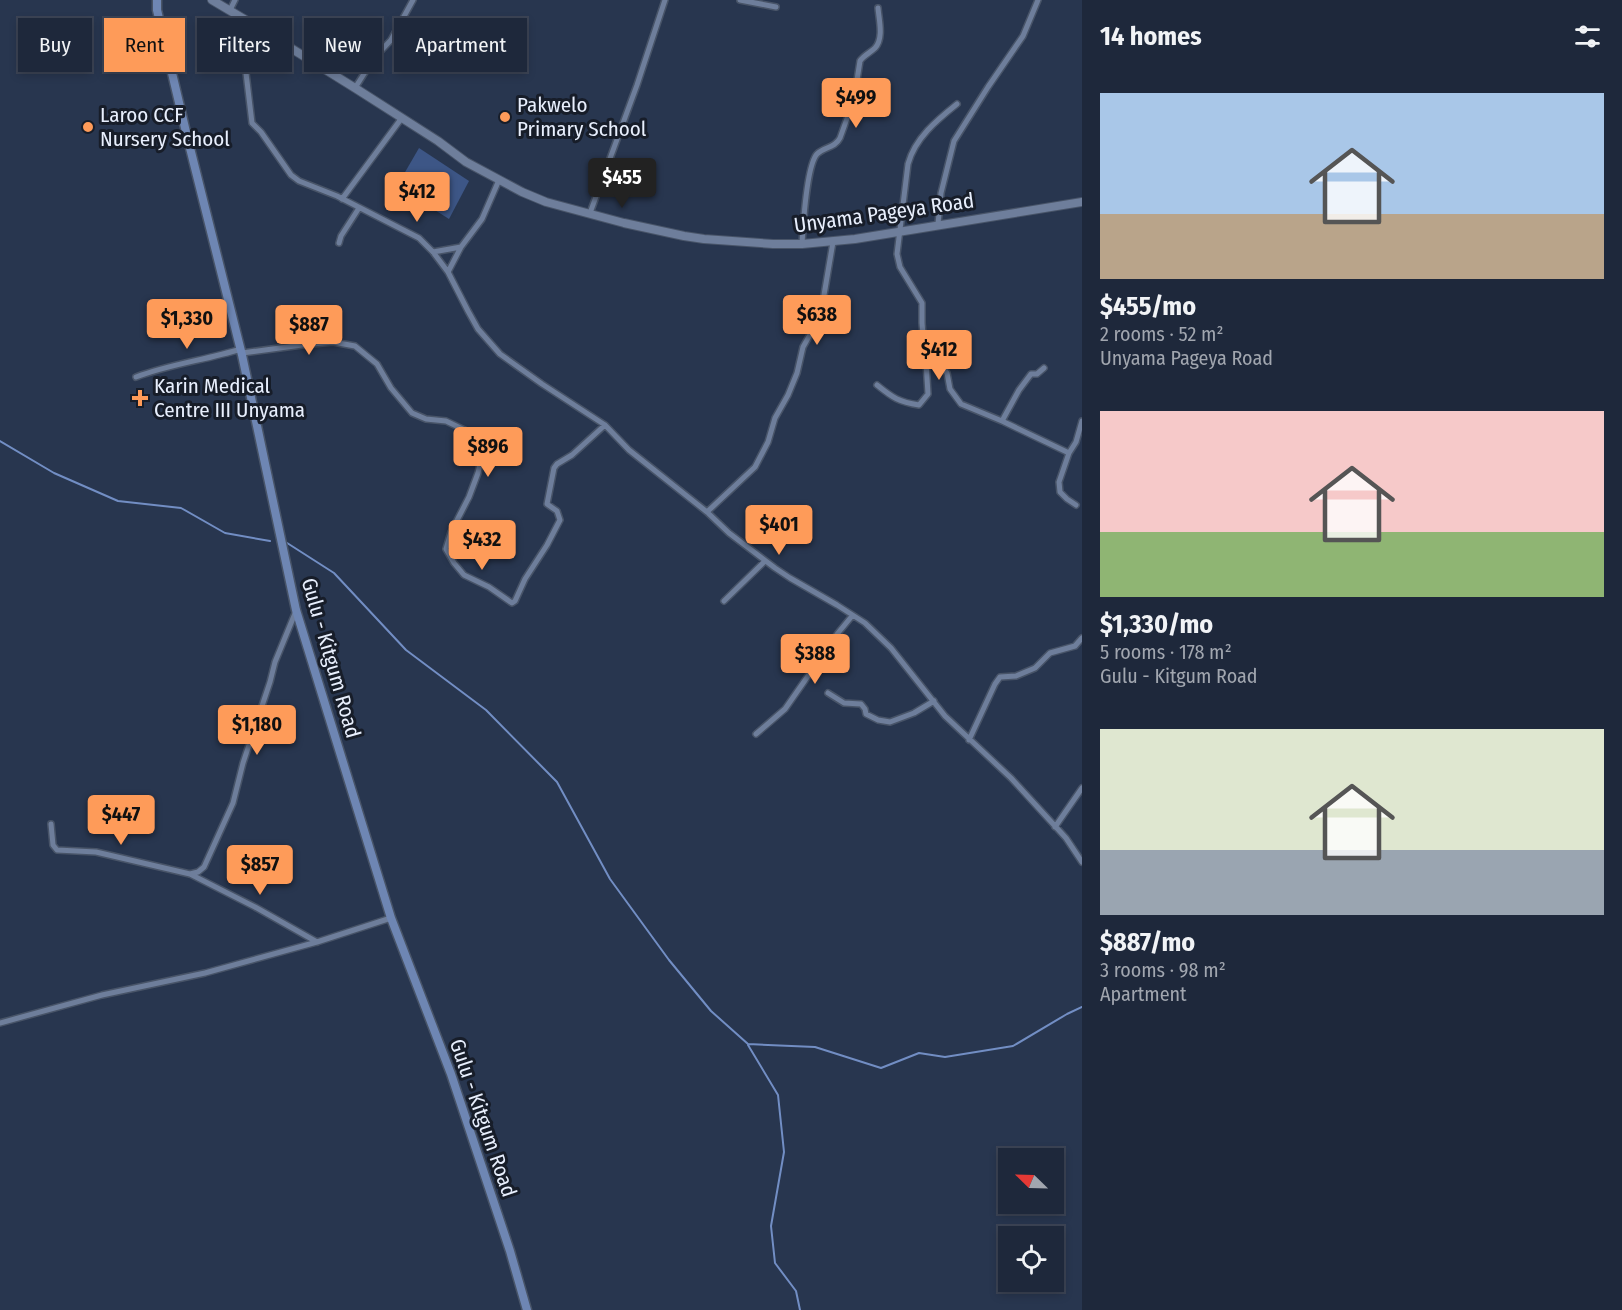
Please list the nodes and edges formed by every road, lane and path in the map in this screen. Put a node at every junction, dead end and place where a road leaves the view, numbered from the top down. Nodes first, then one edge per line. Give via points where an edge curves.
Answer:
1 (157, 0) edge
2 (212, 0) edge
3 (235, 0) edge
4 (413, 0) edge
5 (665, 0) edge
6 (740, 0) edge
7 (1038, 0) edge
8 (776, 7) dead end
9 (878, 8) dead end
10 (230, 10) junction
11 (243, 18) edge
12 (292, 48) edge
13 (246, 72) edge
14 (355, 88) junction
15 (957, 104) dead end
16 (401, 118) junction
17 (500, 180) junction
18 (342, 199) junction
19 (1082, 202) edge
20 (359, 208) junction
21 (590, 213) junction
22 (938, 224) junction
23 (901, 230) junction
24 (833, 242) junction
25 (339, 243) dead end
26 (802, 244) junction
27 (461, 247) junction
28 (433, 252) junction
29 (448, 272) junction
30 (924, 346) junction
31 (241, 351) junction
32 (1044, 368) dead end
33 (136, 377) dead end
34 (877, 385) dead end
35 (1002, 421) junction
36 (1082, 421) edge
37 (605, 425) junction
38 (1069, 453) junction
39 (1076, 506) dead end
40 (707, 512) junction
41 (765, 561) junction
42 (724, 601) dead end
43 (296, 610) junction
44 (852, 616) junction
45 (1082, 638) edge
46 (828, 693) dead end
47 (934, 701) junction
48 (756, 734) dead end
49 (969, 740) junction
50 (1082, 788) edge
51 (51, 824) dead end
52 (1055, 827) junction
53 (1082, 861) edge
54 (190, 874) junction
55 (391, 918) junction
56 (317, 942) junction
57 (0, 1023) edge
58 (527, 1310) edge

1 - 31 main road, Gulu - Kitgum Road
2 - 10 street, Unyama Pageya Road
3 - 10 street
4 - 14 street via 391,40
5 - 21 street
6 - 8 street
7 - 22 street via 1023,36 954,141
9 - 26 street via 879,39 875,48 862,58 854,99 840,138 817,154 812,164
10 - 11 street, Unyama Pageya Road
12 - 14 street, Unyama Pageya Road
13 - 18 street via 252,123 291,175
14 - 16 street, Unyama Pageya Road
15 - 23 street via 935,121 912,152
16 - 17 street, Unyama Pageya Road
16 - 18 street
17 - 21 street, Unyama Pageya Road via 546,202
17 - 27 street via 482,219
18 - 20 street
19 - 22 street, Unyama Pageya Road
20 - 25 street
20 - 28 street via 419,238
21 - 26 street, Unyama Pageya Road via 684,236
22 - 23 street, Unyama Pageya Road
23 - 24 street, Unyama Pageya Road
23 - 30 street via 897,254 900,267 922,303
24 - 26 street, Unyama Pageya Road
24 - 40 street via 823,301 768,442 755,468
27 - 28 street
27 - 29 street
28 - 29 street
29 - 37 street via 478,329 500,354
30 - 34 street via 928,394 919,405 904,403
30 - 35 street via 947,374 950,389 961,404
31 - 33 street
31 - 37 street via 333,342 355,346 376,364 412,413 426,419 446,420 480,439 483,450 478,473 446,549 469,579 512,603 560,520 557,511 547,504 554,468
31 - 43 main road, Gulu - Kitgum Road
32 - 35 street via 1031,374
35 - 38 street
36 - 38 street
37 - 40 street
38 - 39 street via 1059,482 1060,492
40 - 41 street
41 - 42 street
41 - 44 street
43 - 54 street via 275,662 229,814 204,867
43 - 55 main road, Gulu - Kitgum Road
44 - 47 street via 891,648
44 - 48 street via 785,709
45 - 49 street via 1075,646 1050,653 1035,668 1017,676 1000,677
46 - 47 street via 844,704 861,704 867,714 890,722
47 - 49 street
49 - 52 street via 1011,778
50 - 52 street
51 - 54 street via 57,850 96,852
52 - 53 street
54 - 56 street
55 - 56 street
55 - 58 main road, Gulu - Kitgum Road via 451,1074
56 - 57 street

